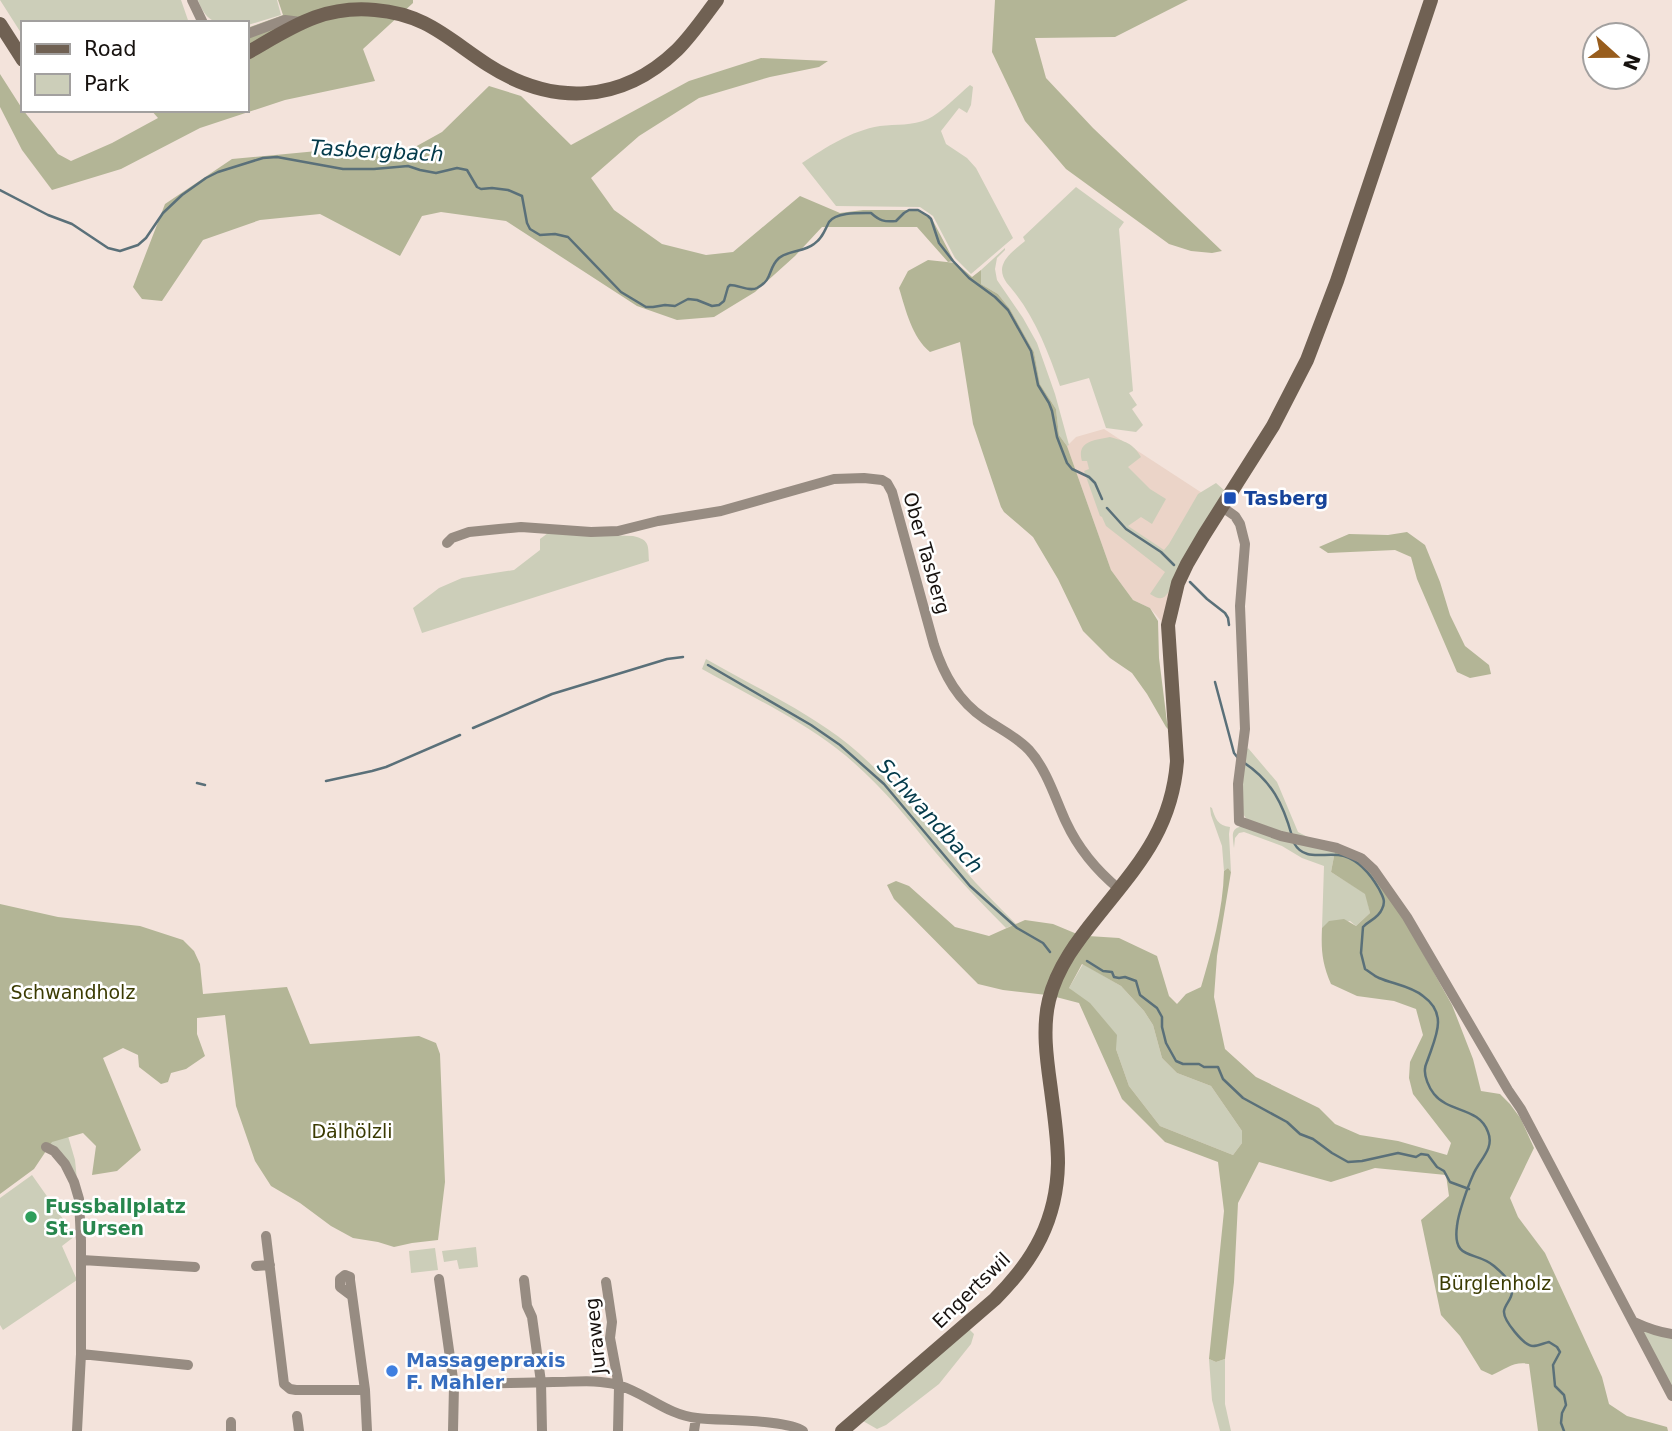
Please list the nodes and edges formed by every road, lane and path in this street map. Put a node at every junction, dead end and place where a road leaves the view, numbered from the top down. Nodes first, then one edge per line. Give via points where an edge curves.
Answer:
1 (192, 0) edge
2 (717, 0) edge
3 (1431, 0) edge
4 (202, 21) edge
5 (301, 22) junction
6 (0, 24) edge
7 (248, 34) edge
8 (248, 52) edge
9 (21, 57) edge
10 (1222, 507) junction
11 (447, 543) dead end
12 (1119, 889) junction
13 (46, 1147) dead end
14 (267, 1236) dead end
15 (82, 1260) junction
16 (270, 1265) junction
17 (195, 1266) dead end
18 (256, 1266) dead end
19 (439, 1279) dead end
20 (524, 1280) dead end
21 (606, 1282) dead end
22 (352, 1296) dead end
23 (1634, 1322) junction
24 (1672, 1334) edge
25 (81, 1354) junction
26 (188, 1365) dead end
27 (541, 1382) junction
28 (619, 1385) junction
29 (454, 1386) junction
30 (365, 1390) junction
31 (1672, 1396) edge
32 (298, 1416) dead end
33 (696, 1418) junction
34 (77, 1431) edge
35 (299, 1431) edge
36 (367, 1431) edge
37 (453, 1431) edge
38 (542, 1431) edge
39 (618, 1431) edge
40 (694, 1431) edge
41 (803, 1431) edge
42 (842, 1431) edge

1 - 4 street
2 - 5 main road via 661,63 620,86 585,94 549,92 519,82 435,28 400,14 351,10
3 - 10 main road via 1318,334 1286,403
5 - 7 street via 285,20
5 - 8 main road
6 - 9 main road
10 - 12 main road via 1178,583 1168,625 1177,761 1171,798 1154,840
10 - 23 street via 1240,524 1245,544 1240,606 1245,729 1236,823 1337,848 1374,870 1521,1108
11 - 12 street, Ober Tasberg via 469,532 499,528 618,531 721,511 834,479 882,480 892,492 934,645 951,683 974,711 1028,749 1080,849
12 - 42 main road, Engertswil via 1081,936 1060,971 1049,1002 1046,1053 1058,1164 1046,1228 1016,1278 995,1299
13 - 15 street via 62,1159 78,1192
14 - 16 street
15 - 17 street
15 - 25 street
16 - 18 street
16 - 30 street via 286,1386
19 - 29 street
20 - 27 street
21 - 28 street, Juraweg
22 - 30 street
23 - 24 street
23 - 31 street
25 - 26 street
25 - 34 street
27 - 28 street
27 - 29 street
27 - 38 street
28 - 33 street via 664,1409
28 - 39 street, Juraweg
29 - 37 street
30 - 36 street
32 - 35 street
33 - 40 street
33 - 41 street via 783,1424

